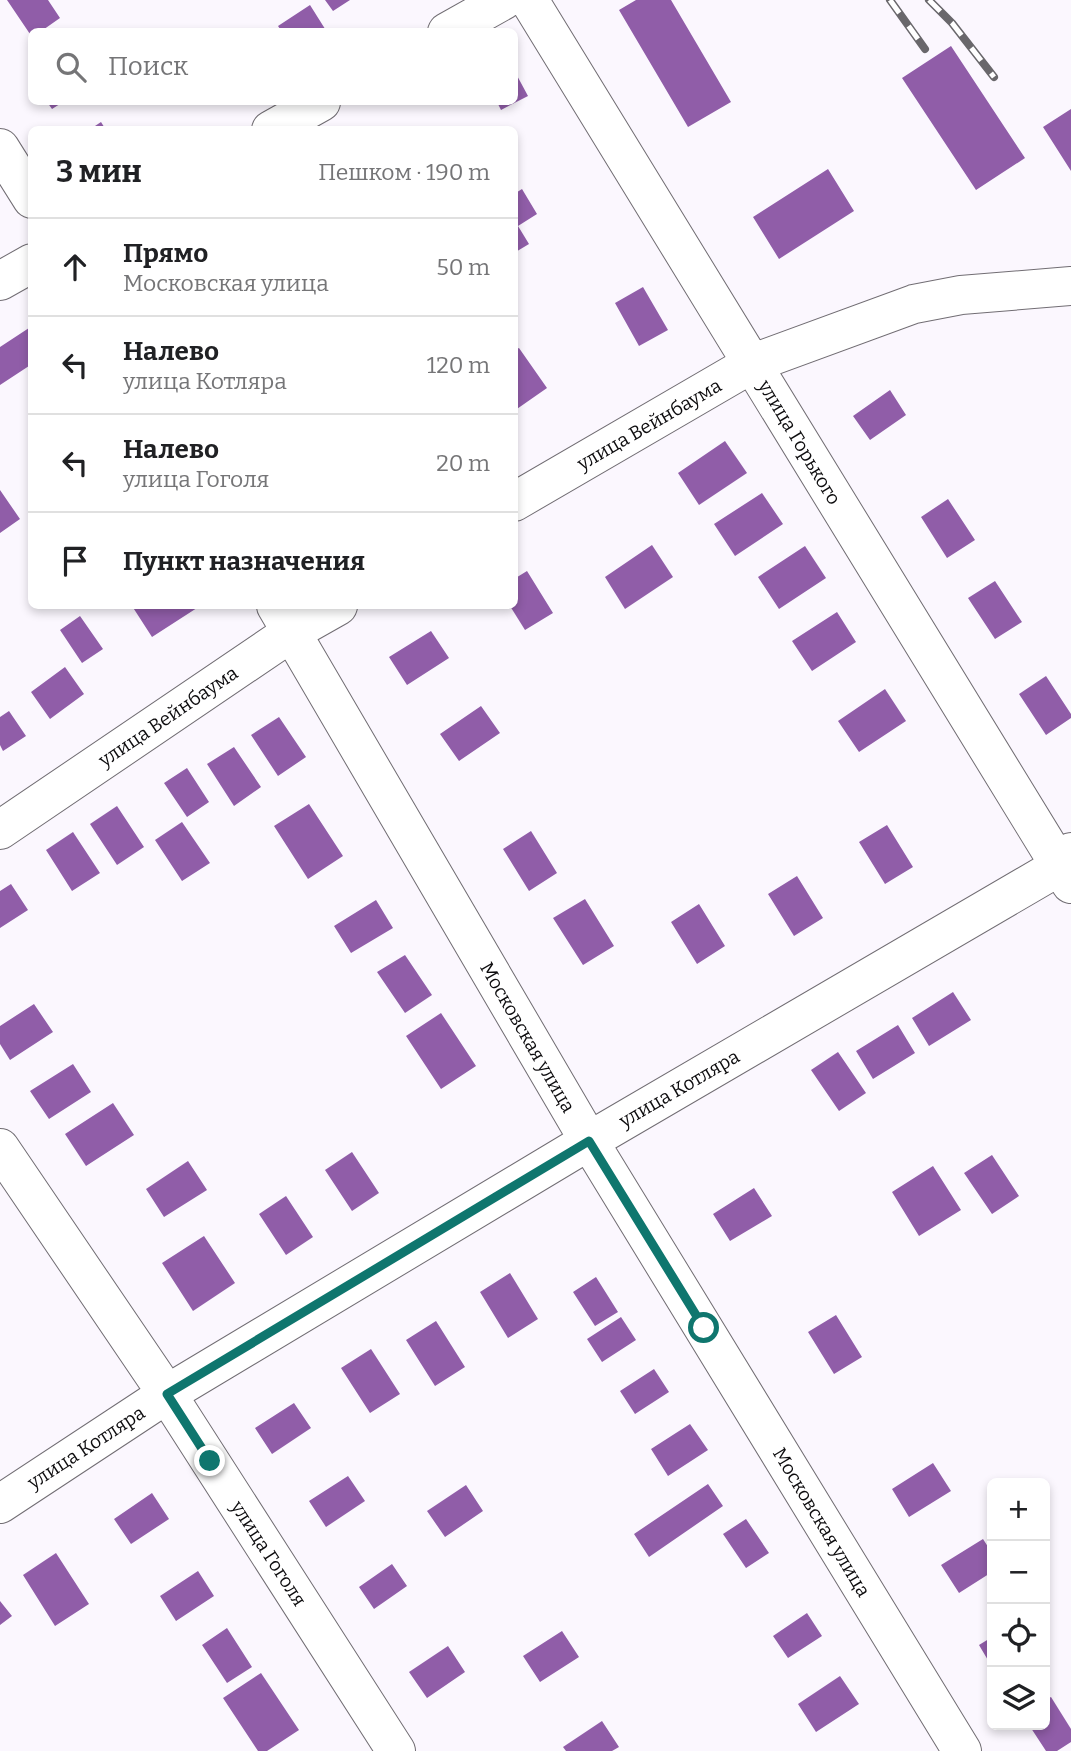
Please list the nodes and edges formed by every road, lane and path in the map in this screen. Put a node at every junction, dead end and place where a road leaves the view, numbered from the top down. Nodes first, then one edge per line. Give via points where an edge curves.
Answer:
1 (504, 0) edge
2 (529, 0) edge
3 (454, 28) edge
4 (316, 105) edge
5 (278, 126) edge
6 (0, 148) edge
7 (28, 193) edge
8 (28, 265) edge
9 (0, 281) edge
10 (1071, 286) edge
11 (753, 363) junction
12 (518, 500) edge
13 (326, 609) edge
14 (284, 619) edge
15 (0, 830) edge
16 (1067, 867) edge
17 (589, 1141) junction
18 (0, 1148) edge
19 (167, 1394) junction
20 (0, 1504) edge
21 (396, 1751) edge
22 (961, 1751) edge

1 - 3 street
2 - 11 street, улица Горького
4 - 5 street
6 - 7 street
8 - 9 street
10 - 11 street, улица Вейнбаума via 961,295 914,304
11 - 12 street, улица Вейнбаума
11 - 16 street, улица Горького
13 - 14 street, улица Вейнбаума
14 - 15 street, улица Вейнбаума
14 - 17 street, Московская улица
16 - 17 street, улица Котляра
17 - 19 street, улица Котляра
17 - 22 street, Московская улица
18 - 19 street, улица Гоголя
19 - 20 street, улица Котляра
19 - 21 street, улица Гоголя

